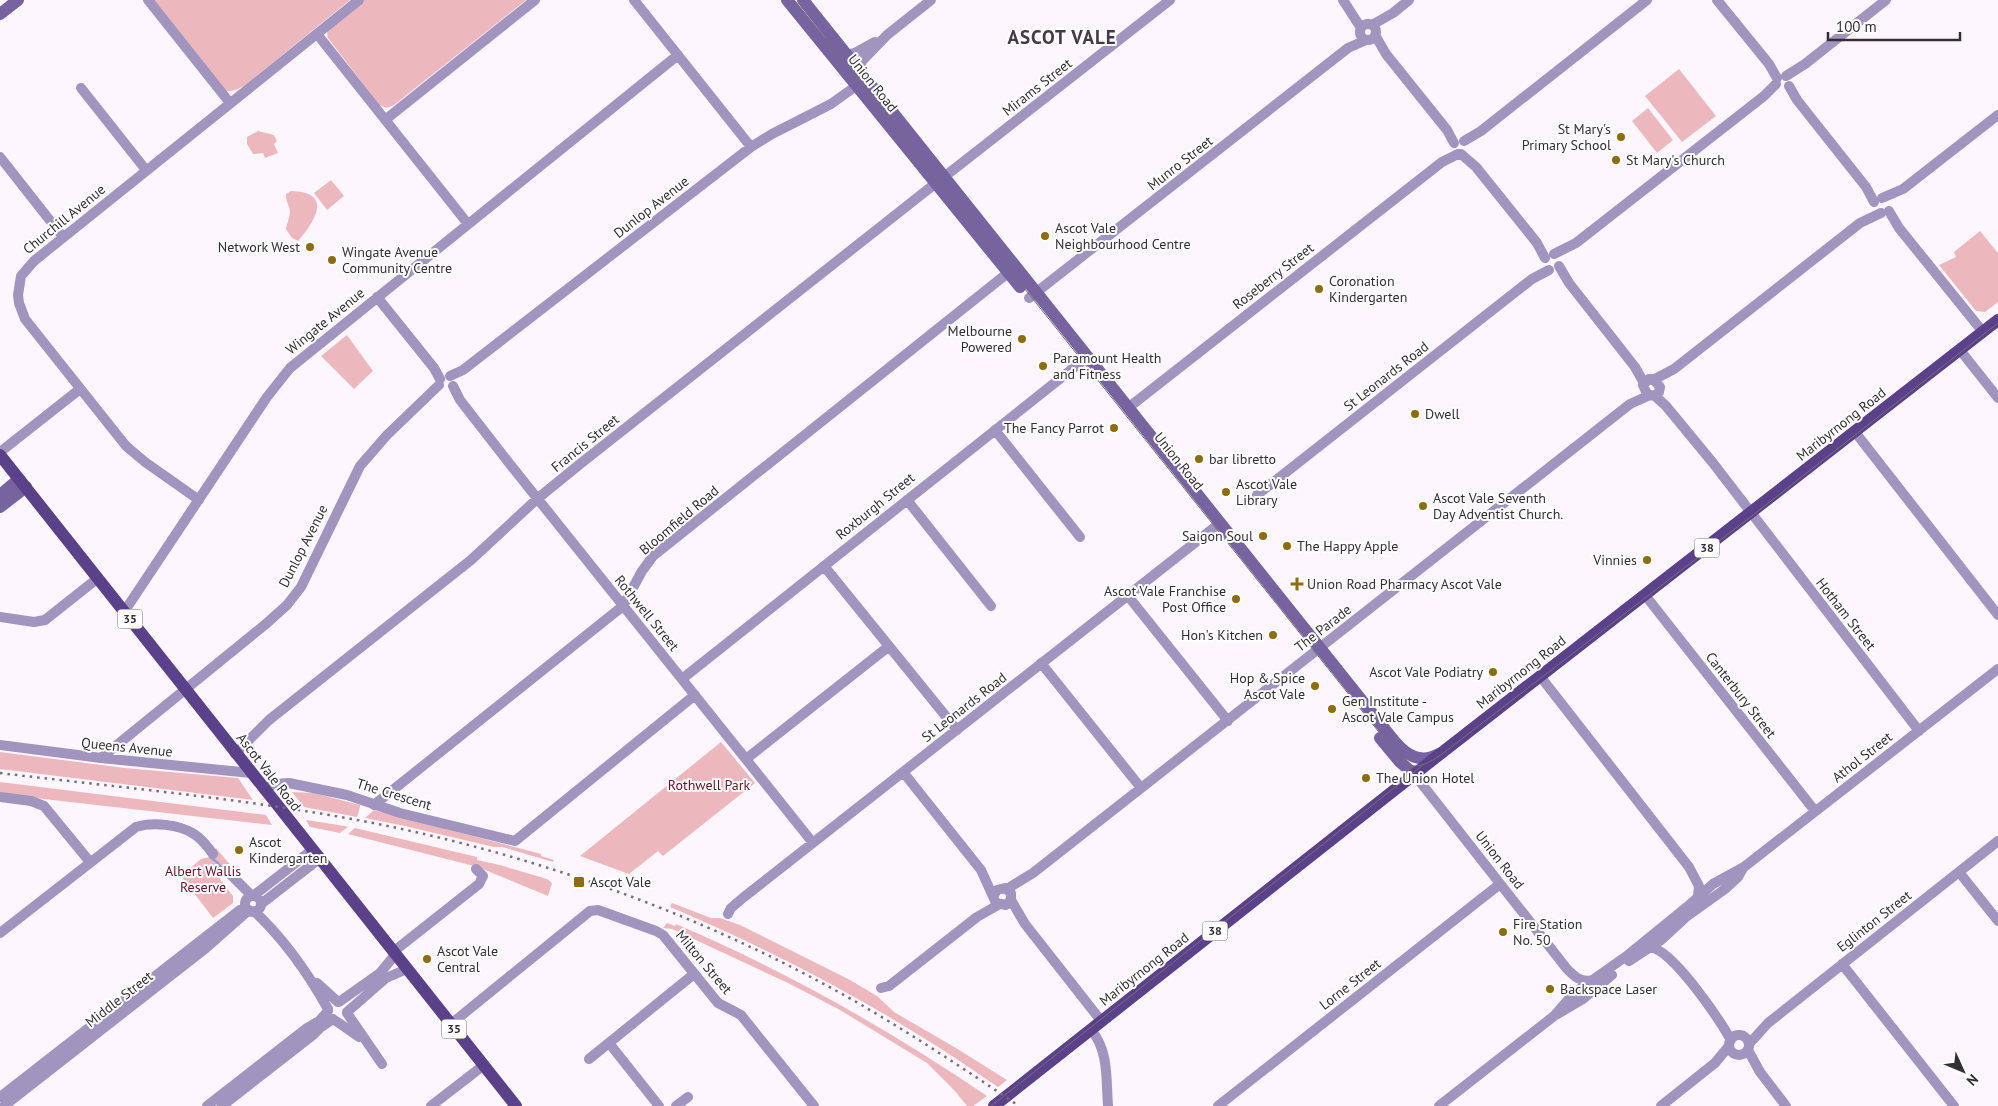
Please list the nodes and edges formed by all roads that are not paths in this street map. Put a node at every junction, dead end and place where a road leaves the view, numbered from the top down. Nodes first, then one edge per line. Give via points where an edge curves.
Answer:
1 (18, 0) edge
2 (148, 0) edge
3 (358, 0) edge
4 (535, 0) edge
5 (634, 0) edge
6 (787, 0) edge
7 (803, 0) edge
8 (931, 0) edge
9 (1170, 0) edge
10 (1343, 0) edge
11 (1409, 0) edge
12 (1647, 0) edge
13 (1717, 0) edge
14 (1886, 0) edge
15 (0, 14) edge
16 (1368, 32) junction
17 (316, 34) junction
18 (887, 35) junction
19 (678, 55) junction
20 (841, 58) junction
21 (857, 79) junction
22 (1783, 82) junction
23 (81, 88) dead end
24 (230, 103) junction
25 (1998, 115) edge
26 (385, 120) junction
27 (751, 147) junction
28 (1460, 147) junction
29 (0, 157) edge
30 (146, 170) junction
31 (940, 180) junction
32 (1903, 189) junction
33 (1877, 201) junction
34 (1886, 211) junction
35 (1860, 223) junction
36 (468, 224) junction
37 (63, 237) junction
38 (1552, 262) junction
39 (1012, 270) junction
40 (1032, 295) junction
41 (377, 297) junction
42 (1998, 320) edge
43 (1982, 332) junction
44 (1960, 350) junction
45 (1084, 359) junction
46 (446, 383) junction
47 (1652, 387) junction
48 (80, 389) junction
49 (1998, 398) edge
50 (1124, 410) junction
51 (995, 430) junction
52 (1855, 432) junction
53 (0, 453) edge
54 (22, 483) junction
55 (0, 495) edge
56 (1256, 495) dead end
57 (537, 499) junction
58 (199, 500) junction
59 (907, 500) junction
60 (0, 507) edge
61 (1752, 513) junction
62 (1217, 525) junction
63 (1080, 536) dead end
64 (824, 566) junction
65 (98, 578) junction
66 (1645, 595) junction
67 (1128, 596) junction
68 (623, 606) junction
69 (991, 606) dead end
70 (124, 612) junction
71 (1998, 615) edge
72 (0, 617) edge
73 (888, 647) junction
74 (1316, 651) junction
75 (1042, 664) junction
76 (1998, 669) edge
77 (1540, 676) junction
78 (682, 679) junction
79 (185, 690) junction
80 (695, 695) junction
81 (1228, 721) junction
82 (957, 730) junction
83 (1920, 731) junction
84 (1395, 742) junction
85 (0, 745) edge
86 (233, 750) junction
87 (1439, 754) junction
88 (101, 758) junction
89 (746, 759) junction
90 (1405, 765) junction
91 (903, 772) junction
92 (251, 773) junction
93 (1403, 783) junction
94 (1141, 788) junction
95 (264, 790) junction
96 (0, 797) edge
97 (374, 805) junction
98 (1815, 812) junction
99 (1998, 841) edge
100 (813, 843) junction
101 (213, 854) dead end
102 (316, 855) junction
103 (90, 862) junction
104 (1689, 867) junction
105 (1744, 867) junction
106 (476, 868) dead end
107 (1959, 872) junction
108 (230, 873) dead end
109 (1714, 882) junction
110 (1500, 884) junction
111 (1722, 891) junction
112 (1700, 892) junction
113 (1003, 897) junction
114 (1712, 899) junction
115 (253, 904) junction
116 (728, 914) dead end
117 (1998, 921) edge
118 (1656, 931) junction
119 (1670, 932) junction
120 (0, 933) edge
121 (1653, 947) junction
122 (394, 954) junction
123 (1673, 960) junction
124 (1562, 963) junction
125 (1842, 964) junction
126 (406, 969) junction
127 (694, 974) junction
128 (309, 975) junction
129 (1589, 984) junction
130 (881, 988) dead end
131 (1576, 993) junction
132 (339, 1002) junction
133 (347, 1013) junction
134 (331, 1015) junction
135 (1554, 1016) junction
136 (450, 1024) junction
137 (1096, 1026) junction
138 (366, 1042) junction
139 (608, 1043) junction
140 (1739, 1045) junction
141 (589, 1059) dead end
142 (382, 1064) dead end
143 (484, 1065) junction
144 (253, 1076) junction
145 (0, 1097) edge
146 (688, 1097) dead end
147 (209, 1105) edge
148 (4, 1106) edge
149 (222, 1106) edge
150 (431, 1106) edge
151 (516, 1106) edge
152 (659, 1106) edge
153 (676, 1106) edge
154 (814, 1106) edge
155 (994, 1106) edge
156 (1108, 1106) edge
157 (1218, 1106) edge
158 (1439, 1106) edge
159 (1662, 1106) edge
160 (1786, 1106) edge
161 (1954, 1106) edge

1 - 15 street
2 - 24 street
3 - 17 street, Churchill Avenue
4 - 26 street
5 - 19 street
6 - 20 street, Union Road
7 - 20 street, Union Road
8 - 18 street
9 - 31 street, Mirams Street
10 - 16 street
11 - 16 street, Munro Street
12 - 28 street, Roseberry Street
13 - 22 street
14 - 22 street, St Leonards Road
16 - 28 street
16 - 40 street, Munro Street
17 - 24 street, Churchill Avenue
17 - 26 street
18 - 20 street
18 - 21 street via 861,63
19 - 27 street
19 - 36 street, Wingate Avenue
20 - 21 street, Union Road
21 - 27 street, Dunlop Avenue via 831,104
21 - 31 street, Union Road
22 - 33 street
22 - 38 street, St Leonards Road
23 - 30 street
24 - 30 street, Churchill Avenue
25 - 32 street, The Parade
26 - 36 street
27 - 46 street, Dunlop Avenue
28 - 38 street, Hotham Street
28 - 50 street, Roseberry Street
29 - 37 street
30 - 37 street, Churchill Avenue
31 - 39 street, Union Road
31 - 57 street, Francis Street
32 - 33 street, The Parade
32 - 34 street, The Parade
33 - 34 street
33 - 35 street, The Parade
34 - 35 street, The Parade
34 - 43 street
35 - 47 street, The Parade
36 - 41 street, Wingate Avenue
37 - 48 street, Churchill Avenue via 26,268 18,295 25,319
38 - 47 street, Hotham Street
38 - 56 street, St Leonards Road
39 - 40 street, Union Road
39 - 68 street, Bloomfield Road via 653,556
40 - 45 street, Union Road
41 - 46 street, Rothwell Street
41 - 58 street, Wingate Avenue via 301,358 279,381
42 - 43 main road, Maribyrnong Road / 38
43 - 44 main road, Maribyrnong Road / 38
44 - 49 street
44 - 52 main road, Maribyrnong Road / 38
45 - 50 street, Union Road
45 - 51 street, Roxburgh Street
46 - 57 street, Rothwell Street
46 - 79 street, Dunlop Avenue via 387,435 360,466 306,576 277,616
47 - 61 street, Hotham Street
47 - 74 street, The Parade
48 - 53 street
48 - 58 street, Churchill Avenue via 134,453
50 - 62 street, Union Road
51 - 59 street, Roxburgh Street
51 - 63 street
52 - 61 main road, Maribyrnong Road / 38
52 - 71 street
53 - 54 main road, Ascot Vale Road / 35
54 - 55 street
54 - 60 street
54 - 65 main road, Ascot Vale Road / 35
57 - 68 street, Rothwell Street
57 - 86 street, Francis Street via 471,560
58 - 70 street, Wingate Avenue
59 - 64 street, Roxburgh Street
59 - 69 street
61 - 66 main road, Maribyrnong Road / 38
61 - 83 street, Hotham Street
62 - 67 street, St Leonards Road
62 - 74 street, Union Road
64 - 73 street
64 - 78 street, Roxburgh Street
65 - 70 main road, Ascot Vale Road / 35
65 - 72 street via 45,620 34,622
66 - 77 main road, Maribyrnong Road / 38
66 - 98 street, Canterbury Street
67 - 75 street, St Leonards Road
67 - 81 street
68 - 78 street, Rothwell Street
68 - 97 street, Bloomfield Road
70 - 79 main road, Ascot Vale Road / 35
73 - 82 street
73 - 89 street
74 - 81 street, The Parade
74 - 84 street, Union Road
74 - 90 street, Union Road
75 - 82 street, St Leonards Road
75 - 94 street
76 - 83 street, Athol Street
77 - 87 main road, Maribyrnong Road / 38
77 - 104 street
78 - 80 street, Rothwell Street
79 - 86 main road, Ascot Vale Road / 35
79 - 88 street, Dunlop Avenue
80 - 89 street, Rothwell Street
80 - 97 street, The Crescent via 515,841
81 - 94 street, The Parade
82 - 91 street, St Leonards Road
83 - 98 street, Athol Street
84 - 87 street, Union Road via 1415,758 1427,759
84 - 90 street, Union Road
85 - 88 street, Queens Avenue
86 - 92 main road, Ascot Vale Road / 35
87 - 90 main road, Maribyrnong Road / 38 via 1427,764
88 - 92 street, Queens Avenue
89 - 100 street, Rothwell Street
90 - 93 main road, Maribyrnong Road / 38
90 - 93 street, Union Road
90 - 110 street, Union Road
91 - 100 street, St Leonards Road
91 - 113 street
92 - 95 main road, Ascot Vale Road / 35
93 - 137 main road, Maribyrnong Road / 38
94 - 113 street, The Parade
95 - 97 street, The Crescent via 274,784 289,783 347,794
95 - 102 main road, Ascot Vale Road / 35
96 - 103 street via 44,806
98 - 105 street, Athol Street
99 - 107 street, Eglinton Street
100 - 116 street, St Leonards Road via 744,897
101 - 103 street via 193,833 150,824 136,828
102 - 115 street, Middle Street
102 - 122 main road, Ascot Vale Road / 35
103 - 120 street
104 - 109 street via 1701,878
104 - 112 street
105 - 109 street, Athol Street
105 - 111 street, Athol Street
106 - 122 street via 483,876 479,884
107 - 117 street
107 - 125 street, Eglinton Street
108 - 115 street
109 - 111 street
109 - 112 street, Athol Street
110 - 124 street, Union Road
110 - 157 street, Lorne Street
111 - 114 street, Athol Street
112 - 114 street
112 - 118 street, Athol Street via 1687,907
113 - 130 street, The Parade via 889,986
113 - 137 street
114 - 119 street, Athol Street
115 - 128 street
115 - 145 street, Middle Street
115 - 148 street, Middle Street via 206,948
118 - 121 street
118 - 129 street, Athol Street
119 - 121 street, Athol Street
119 - 123 street via 1666,946
121 - 123 street
121 - 129 street, Athol Street
122 - 126 main road, Ascot Vale Road / 35
122 - 132 street via 380,973
123 - 140 street
124 - 129 street, Union Road
124 - 131 street, Union Road
125 - 140 street, Eglinton Street
125 - 161 street
126 - 133 street via 386,978
126 - 136 main road, Ascot Vale Road / 35
127 - 136 street, Milton Street via 663,935 592,910
127 - 139 street
127 - 154 street, Milton Street via 718,1002 741,1016
128 - 132 street
128 - 134 street
129 - 131 street, Athol Street
131 - 135 street, Athol Street
131 - 135 street, Athol Street
132 - 133 street via 344,1004
132 - 134 street via 332,1004
133 - 134 street via 344,1018
133 - 138 street
134 - 138 street
134 - 144 street via 307,1028
135 - 158 street, Athol Street
136 - 143 main road, Ascot Vale Road / 35
137 - 155 main road, Maribyrnong Road / 38
137 - 156 street via 1104,1052
138 - 142 street
139 - 141 street
139 - 152 street
140 - 159 street, Eglinton Street
140 - 160 street
143 - 150 street
143 - 151 main road, Ascot Vale Road / 35
144 - 147 street
144 - 149 street
146 - 153 street

